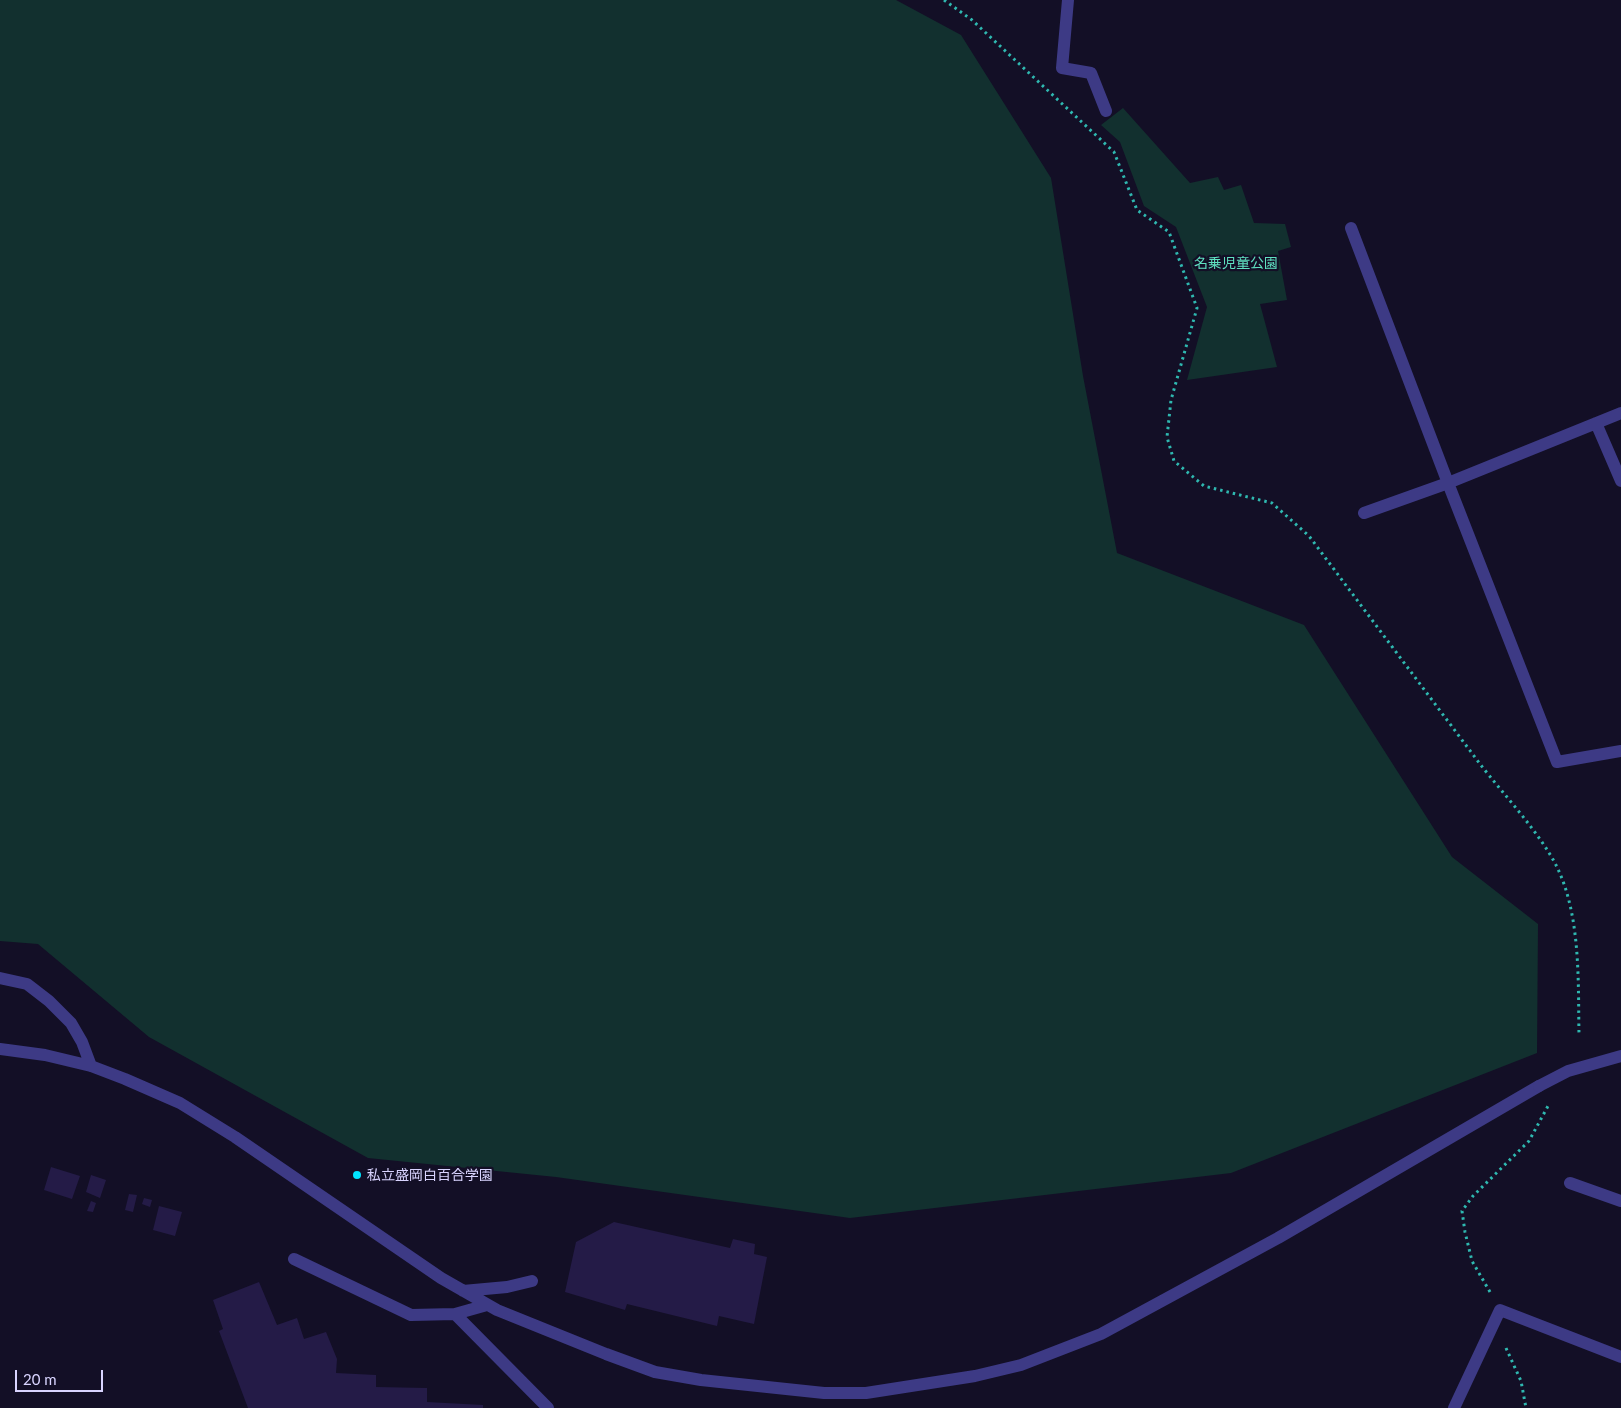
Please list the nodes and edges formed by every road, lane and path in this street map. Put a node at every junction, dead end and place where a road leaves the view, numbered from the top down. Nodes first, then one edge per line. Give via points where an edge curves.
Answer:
1 (944, 0) edge
2 (1068, 0) edge
3 (1106, 111) dead end
4 (1351, 228) dead end
5 (1621, 413) edge
6 (1596, 423) junction
7 (1621, 481) edge
8 (1448, 483) junction
9 (1364, 513) dead end
10 (1621, 751) edge
11 (0, 978) edge
12 (1579, 1035) dead end
13 (0, 1049) edge
14 (1621, 1056) edge
15 (91, 1066) junction
16 (1548, 1106) dead end
17 (1570, 1183) dead end
18 (1621, 1201) edge
19 (294, 1259) dead end
20 (532, 1281) dead end
21 (463, 1291) junction
22 (487, 1305) junction
23 (1500, 1310) junction
24 (455, 1314) junction
25 (1621, 1357) edge
26 (548, 1408) edge
27 (1454, 1408) edge
28 (1526, 1408) edge

1 - 12 path via 972,20 1114,152 1137,210 1169,232 1197,308 1170,400 1167,437 1174,461 1204,486 1272,503 1309,536 1537,836 1557,867 1569,904 1578,956
2 - 3 street via 1062,68 1091,74
4 - 8 street
5 - 6 street
6 - 7 street
6 - 8 street
8 - 9 street
8 - 10 street via 1557,762
11 - 15 street via 27,984 49,1001 71,1024
13 - 15 street
14 - 22 street via 1568,1071 1539,1086 1126,1322 1021,1365 975,1376 858,1393 824,1393 700,1380 655,1372
15 - 21 street via 180,1103
16 - 23 path via 1529,1141 1462,1211 1472,1261
17 - 18 street
19 - 24 street via 412,1315
20 - 21 street
21 - 22 street
22 - 24 street
23 - 25 street
23 - 27 street
23 - 28 path via 1506,1350 1521,1381
24 - 26 street

